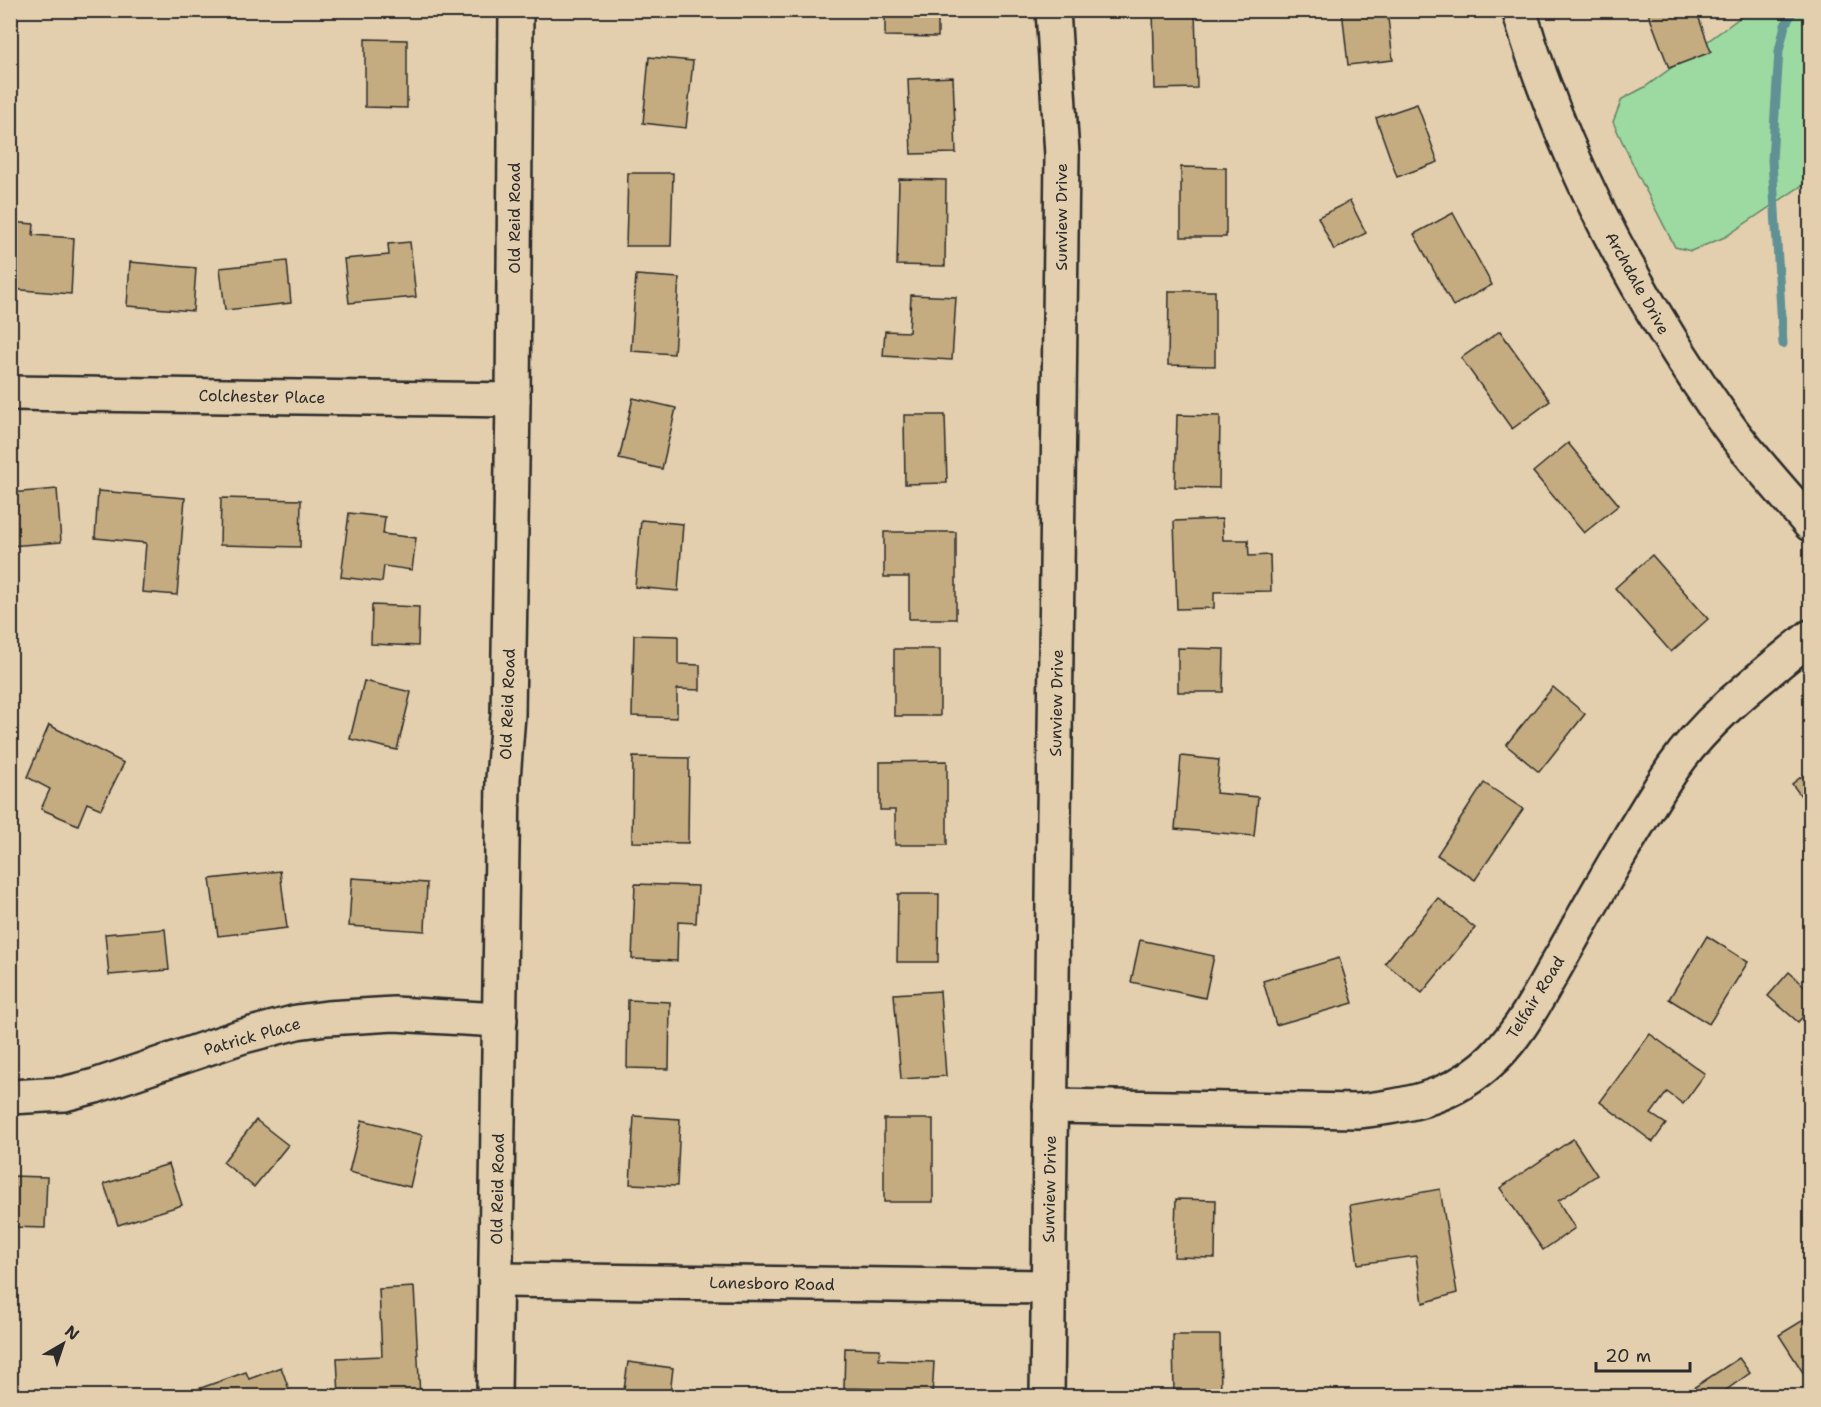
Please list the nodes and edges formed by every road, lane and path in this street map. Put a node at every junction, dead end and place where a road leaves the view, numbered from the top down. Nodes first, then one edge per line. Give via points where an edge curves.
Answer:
1 (516, 10) edge
2 (1053, 10) edge
3 (1519, 10) edge
4 (10, 393) edge
5 (513, 400) junction
6 (1810, 524) edge
7 (1810, 637) edge
8 (500, 1020) junction
9 (10, 1097) edge
10 (1050, 1106) junction
11 (496, 1280) junction
12 (1048, 1287) junction
13 (494, 1396) edge
14 (1047, 1396) edge

1 - 5 street, Old Reid Road
2 - 10 street, Sunview Drive via 1062,155
3 - 6 street, Archdale Drive via 1543,83 1581,176 1630,274 1672,345 1730,429
4 - 5 street, Colchester Place
5 - 8 street, Old Reid Road
7 - 10 street, Telfair Road via 1714,720 1674,766 1525,1019 1499,1053 1463,1082 1401,1106 1358,1111
8 - 9 street, Patrick Place via 394,1014 297,1022 75,1092
8 - 11 street, Old Reid Road
10 - 12 street, Sunview Drive
11 - 12 street, Lanesboro Road
11 - 13 street, Old Reid Road
12 - 14 street, Sunview Drive

